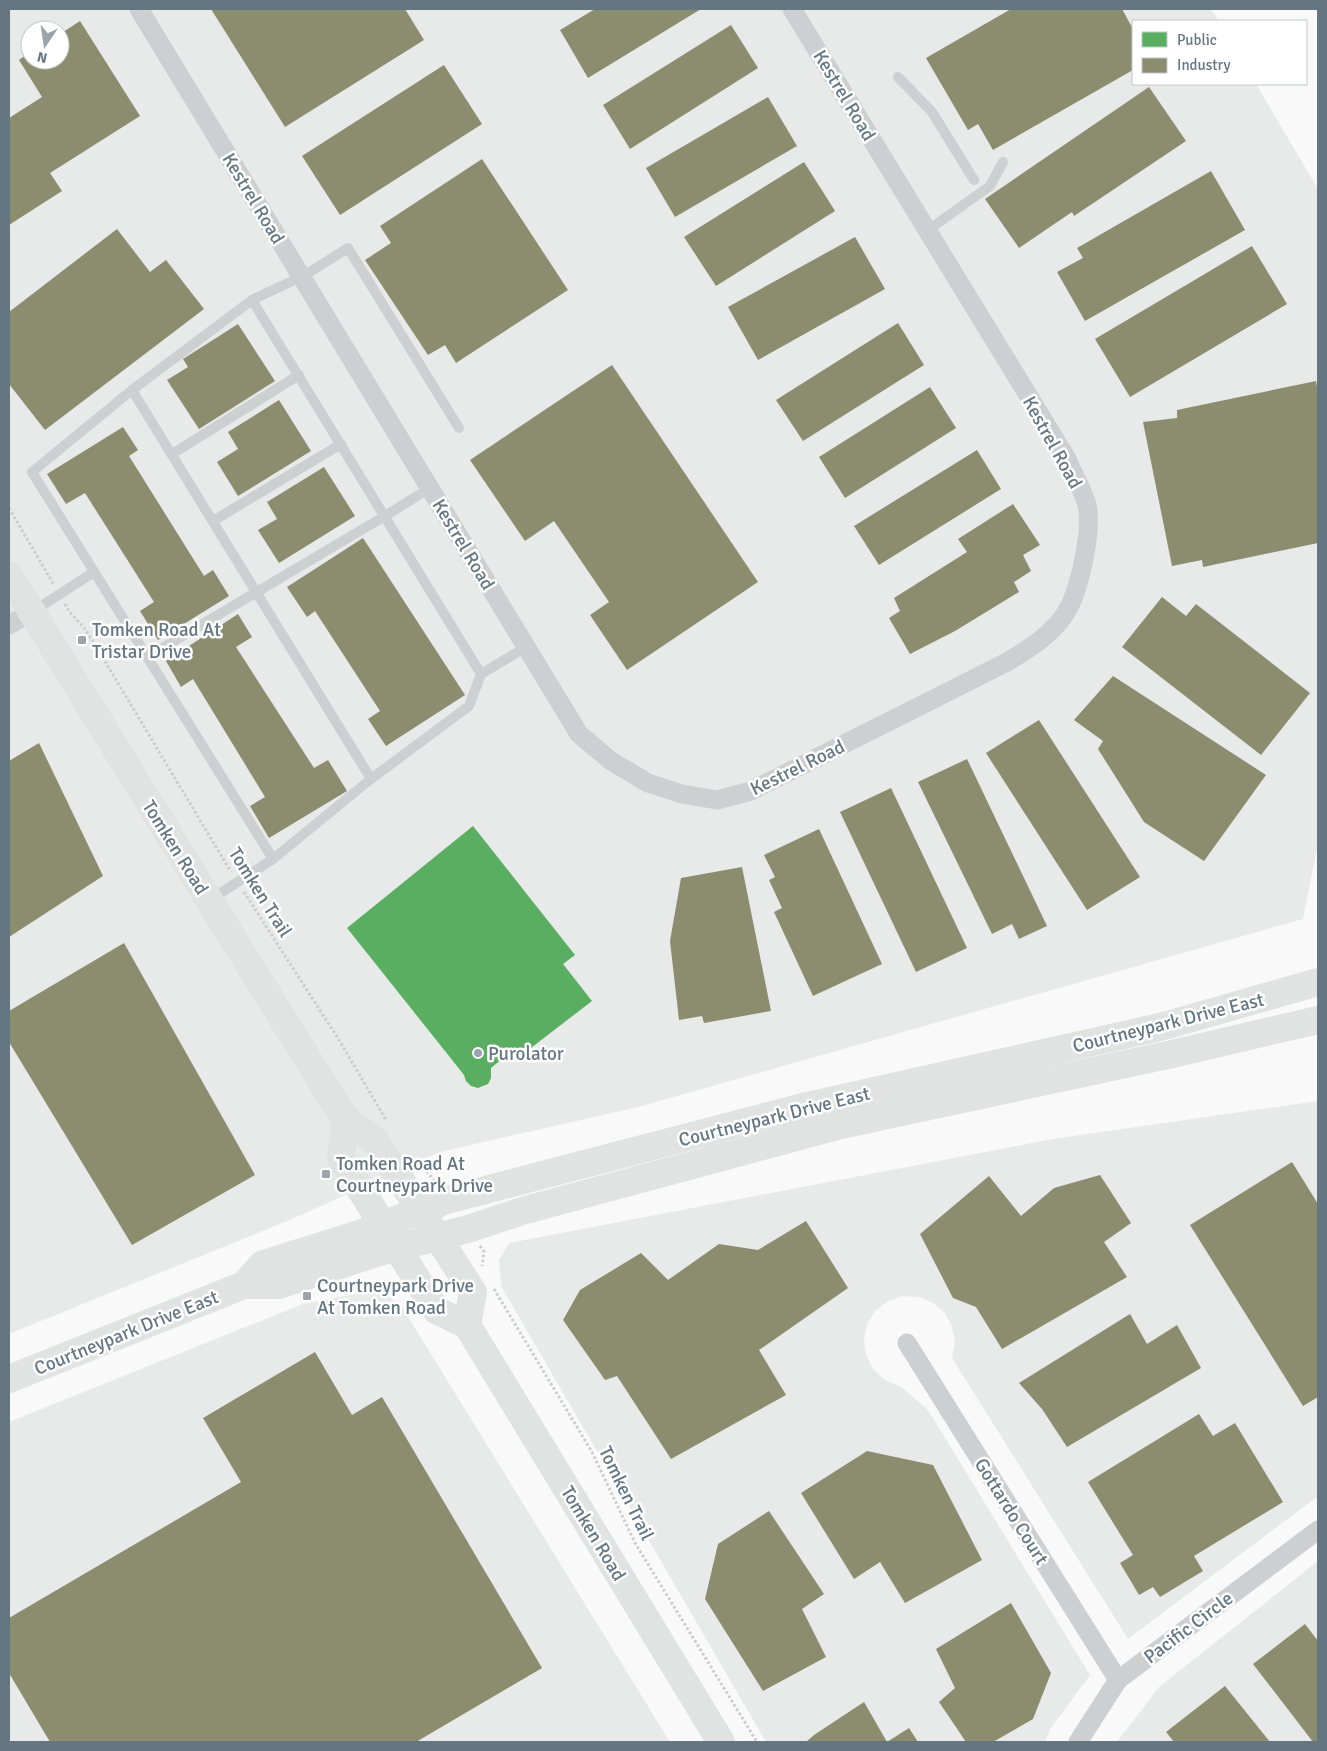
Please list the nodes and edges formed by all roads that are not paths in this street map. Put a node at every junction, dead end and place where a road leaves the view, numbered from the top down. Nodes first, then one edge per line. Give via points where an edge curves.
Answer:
1 (139, 9) edge
2 (792, 9) edge
3 (898, 77) dead end
4 (1003, 162) dead end
5 (974, 180) dead end
6 (928, 230) junction
7 (301, 276) junction
8 (252, 300) junction
9 (299, 375) junction
10 (132, 390) junction
11 (459, 428) dead end
12 (341, 444) junction
13 (172, 454) junction
14 (430, 488) junction
15 (385, 516) junction
16 (213, 521) junction
17 (94, 572) junction
18 (9, 574) edge
19 (256, 592) junction
20 (20, 619) edge
21 (526, 647) junction
22 (147, 657) junction
23 (481, 674) junction
24 (371, 779) junction
25 (273, 860) junction
26 (209, 900) junction
27 (1318, 982) edge
28 (1318, 1020) edge
29 (345, 1119) junction
30 (420, 1210) junction
31 (383, 1225) junction
32 (438, 1237) junction
33 (397, 1248) junction
34 (244, 1285) junction
35 (467, 1325) junction
36 (907, 1343) dead end
37 (9, 1379) edge
38 (1318, 1530) edge
39 (1118, 1680) junction
40 (721, 1742) edge
41 (1078, 1742) edge

1 - 7 street, Kestrel Road
2 - 6 street, Kestrel Road
3 - 5 lane via 932,112
4 - 6 lane via 990,186
6 - 21 street, Kestrel Road via 1067,459 1087,506 1087,545 1078,582 1066,614 1042,640 1010,661 751,791 717,800 682,794 648,782 611,761 579,734
7 - 8 lane
7 - 11 lane via 348,248
7 - 14 street, Kestrel Road
8 - 9 lane
8 - 10 lane
9 - 12 lane
9 - 13 lane
10 - 13 lane
10 - 17 lane via 32,472
12 - 15 lane
12 - 16 lane
13 - 16 lane
14 - 15 lane
14 - 21 street, Kestrel Road
15 - 19 lane
15 - 23 lane
16 - 19 lane
17 - 20 lane
17 - 22 lane
18 - 20 main road, Tomken Road
19 - 22 lane
19 - 24 lane
20 - 26 main road, Tomken Road
21 - 23 lane
22 - 25 lane
23 - 24 lane via 469,706
24 - 25 lane
25 - 26 lane
26 - 29 main road, Tomken Road
27 - 30 main road, Courtneypark Drive East via 1164,1026 789,1110 447,1200
28 - 32 main road, Courtneypark Drive East via 841,1125 522,1211
29 - 30 main road, Tomken Road via 375,1140
29 - 31 main road via 341,1158
30 - 31 main road, Courtneypark Drive East
30 - 32 main road, Tomken Road
31 - 33 main road
31 - 34 main road, Courtneypark Drive East via 263,1264
32 - 33 main road, Courtneypark Drive East
32 - 35 main road, Tomken Road via 473,1292
33 - 34 main road, Courtneypark Drive East via 279,1284
33 - 35 main road via 436,1310
34 - 37 main road, Courtneypark Drive East
35 - 40 main road, Tomken Road
36 - 39 street, Gottardo Court
38 - 39 street, Pacific Circle
39 - 41 street, Pacific Circle

